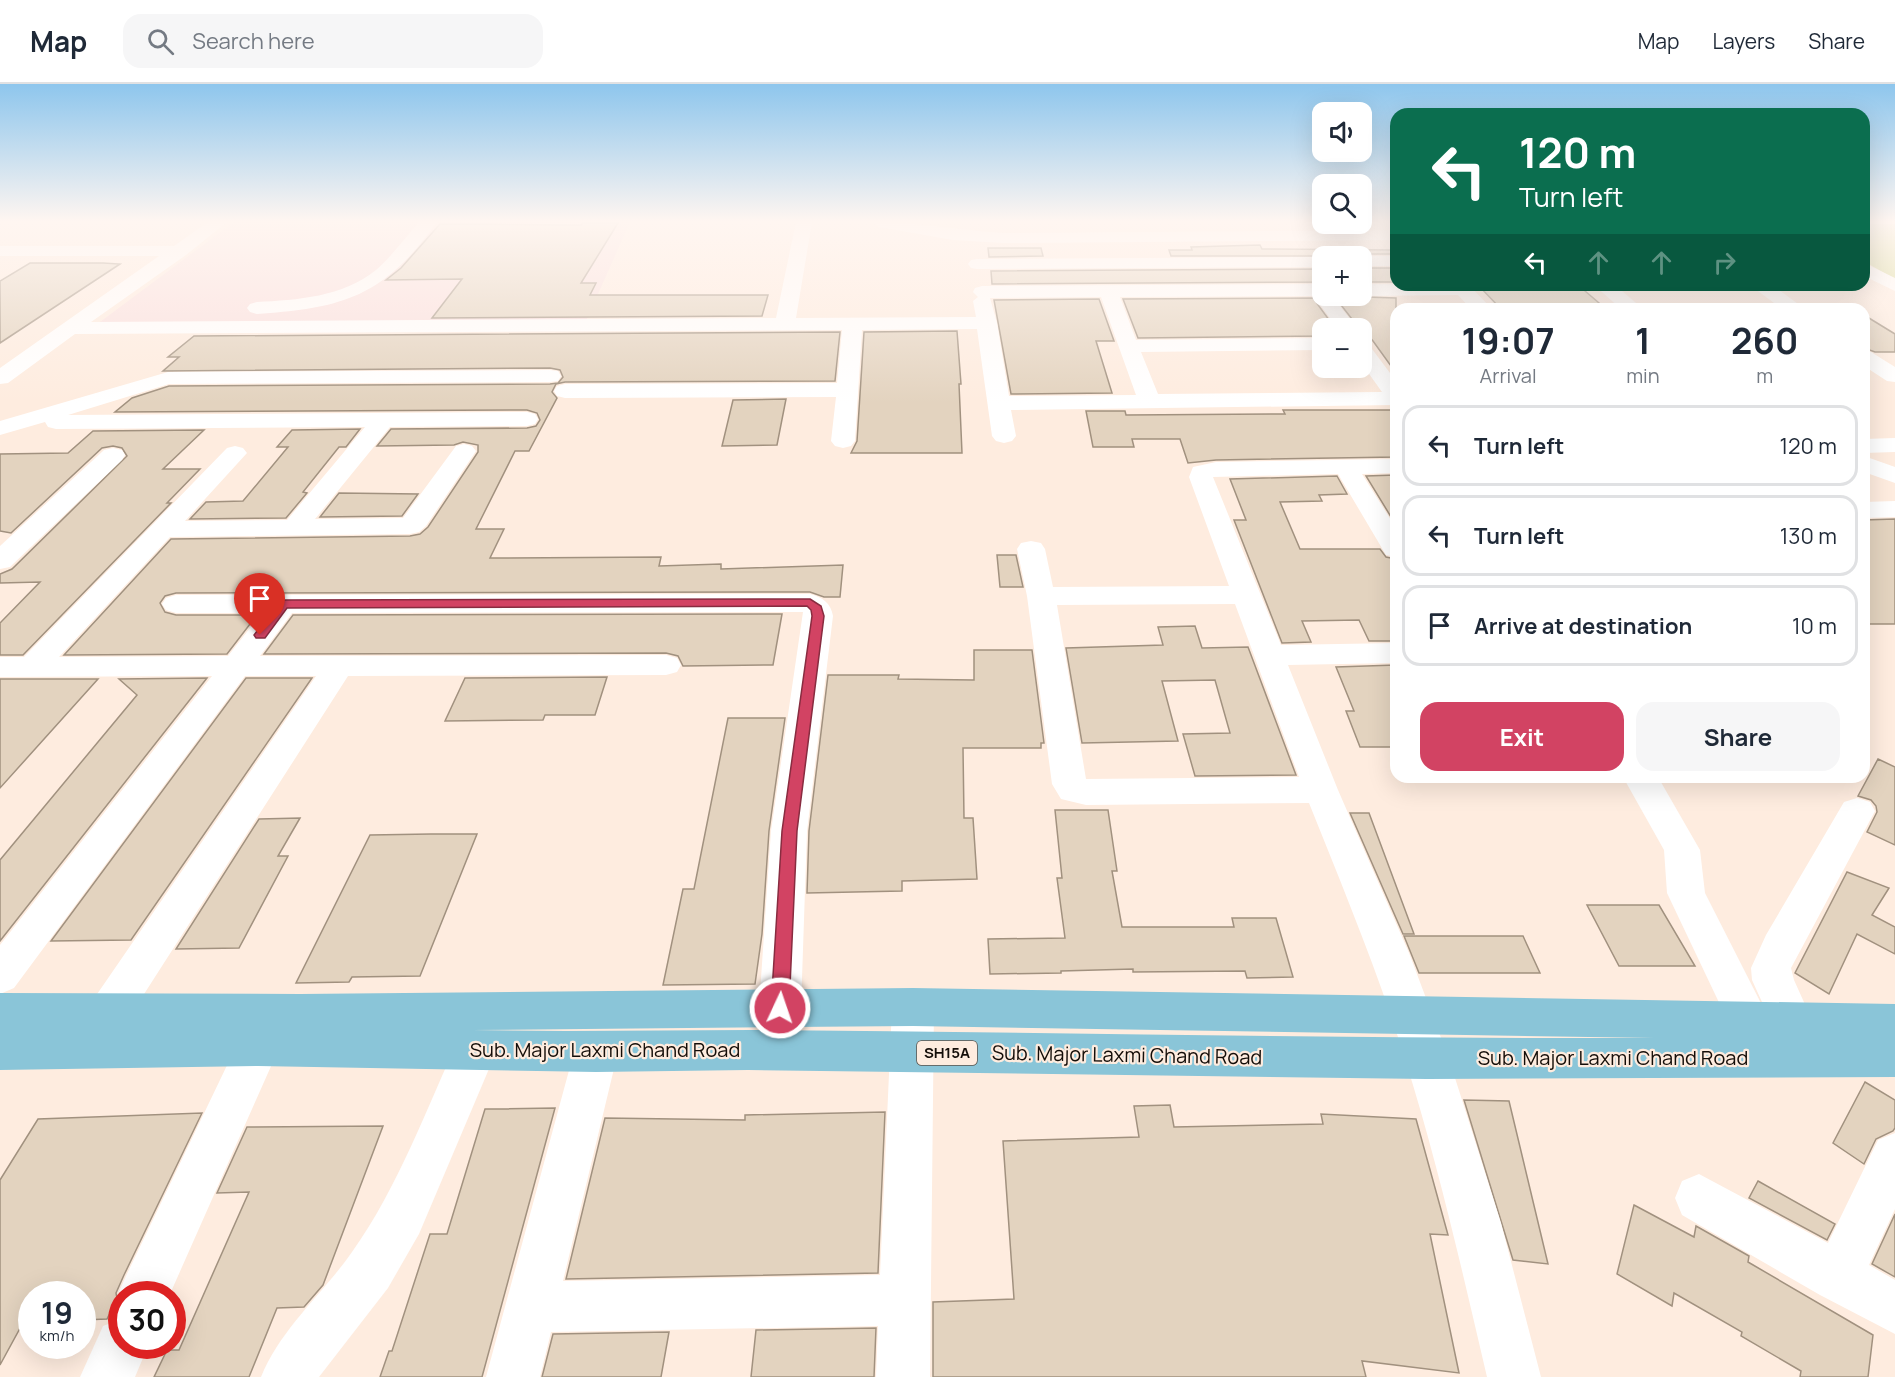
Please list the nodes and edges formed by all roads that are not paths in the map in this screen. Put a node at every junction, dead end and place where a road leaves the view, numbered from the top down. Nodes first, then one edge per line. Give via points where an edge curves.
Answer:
1 (136, 282) edge
2 (369, 282) edge
3 (793, 282) edge
4 (980, 282) edge
5 (1372, 290) edge
6 (1389, 290) joint
7 (1108, 291) junction
8 (1465, 291) edge
9 (1610, 291) edge
10 (1768, 291) edge
11 (982, 292) junction
12 (1312, 293) edge
13 (1400, 303) edge
14 (1476, 303) edge
15 (1626, 303) edge
16 (1786, 303) edge
17 (100, 308) junction
18 (132, 308) dead end
19 (223, 309) dead end
20 (854, 323) junction
21 (987, 323) junction
22 (785, 324) junction
23 (72, 328) junction
24 (1312, 344) edge
25 (1128, 346) junction
26 (1870, 357) edge
27 (1895, 358) edge
28 (1870, 359) edge
29 (1372, 363) edge
30 (1895, 376) edge
31 (0, 378) edge
32 (1390, 389) edge
33 (848, 390) junction
34 (1390, 397) edge
35 (1149, 401) junction
36 (999, 403) junction
37 (527, 419) dead end
38 (383, 420) junction
39 (10, 425) edge
40 (1004, 436) dead end
41 (843, 441) dead end
42 (1895, 445) edge
43 (1870, 446) edge
44 (464, 450) dead end
45 (235, 453) dead end
46 (113, 455) dead end
47 (1390, 466) edge
48 (1870, 466) edge
49 (1346, 468) junction
50 (1895, 476) edge
51 (1895, 509) edge
52 (1870, 510) edge
53 (1387, 520) edge
54 (294, 528) junction
55 (162, 529) junction
56 (1031, 549) dead end
57 (0, 561) edge
58 (1246, 595) junction
59 (1041, 596) junction
60 (176, 604) dead end
61 (284, 604) junction
62 (1390, 653) edge
63 (1270, 655) junction
64 (666, 665) dead end
65 (339, 666) junction
66 (237, 667) junction
67 (0, 668) edge
68 (31, 668) junction
69 (1644, 783) edge
70 (1322, 790) junction
71 (1857, 811) dead end
72 (0, 976) edge
73 (780, 1008) junction
74 (0, 1012) edge
75 (109, 1012) junction
76 (1412, 1015) junction
77 (1748, 1019) junction
78 (1791, 1020) junction
79 (1895, 1023) edge
80 (911, 1030) junction
81 (258, 1046) junction
82 (85, 1049) junction
83 (0, 1050) edge
84 (476, 1050) junction
85 (596, 1052) junction
86 (1895, 1057) edge
87 (1427, 1059) junction
88 (1895, 1156) edge
89 (1699, 1198) dead end
90 (1838, 1277) junction
91 (150, 1281) edge
92 (904, 1300) junction
93 (530, 1307) junction
94 (1895, 1308) edge
95 (115, 1359) edge
96 (107, 1377) edge
97 (288, 1377) edge
98 (513, 1377) edge
99 (903, 1377) edge
100 (1514, 1377) edge

1 - 17 street
2 - 19 street via 318,301
3 - 22 street
4 - 11 street
5 - 6 street
6 - 13 street
7 - 11 street
7 - 12 street
7 - 25 street
8 - 14 street
9 - 15 street
10 - 16 street
11 - 21 street
17 - 18 street
17 - 23 street
20 - 21 street
20 - 22 street
20 - 33 street
21 - 36 street
22 - 23 street
23 - 31 street
24 - 25 street
25 - 35 street
26 - 27 street
28 - 30 street
29 - 32 street
33 - 39 street via 168,378
33 - 41 street
34 - 35 street
35 - 36 street
36 - 40 street
37 - 38 street
38 - 39 street
38 - 54 street
42 - 43 street
44 - 54 street via 410,526
45 - 55 street
46 - 57 street
47 - 49 street
48 - 50 street
49 - 53 street
49 - 58 street via 1202,472
51 - 52 street
54 - 55 street
55 - 68 street
56 - 59 street
58 - 59 street
58 - 63 street
59 - 70 street via 1073,790
60 - 61 street
61 - 66 street
61 - 73 street via 810,603 818,616 789,831
62 - 63 street
63 - 70 street
64 - 65 street
65 - 66 street
65 - 75 street
66 - 68 street
66 - 72 street
67 - 68 street
69 - 77 street via 1682,850 1686,893
70 - 76 street
71 - 78 street via 1771,968
73 - 75 main road, Sub. Major Laxmi Chand Road / SH15A
73 - 80 main road, Sub. Major Laxmi Chand Road / SH15A
74 - 75 main road, Sub. Major Laxmi Chand Road / SH15A
75 - 82 street
76 - 77 main road, Sub. Major Laxmi Chand Road / SH15A
76 - 80 main road, Sub. Major Laxmi Chand Road / SH15A
76 - 87 street
77 - 78 main road, Sub. Major Laxmi Chand Road / SH15A
78 - 79 main road, Sub. Major Laxmi Chand Road / SH15A
80 - 85 main road, Sub. Major Laxmi Chand Road / SH15A via 748,1050
80 - 87 main road, Sub. Major Laxmi Chand Road / SH15A
80 - 92 street
81 - 82 main road, Sub. Major Laxmi Chand Road / SH15A
81 - 84 main road, Sub. Major Laxmi Chand Road / SH15A
81 - 91 street
82 - 83 main road, Sub. Major Laxmi Chand Road / SH15A
84 - 85 main road, Sub. Major Laxmi Chand Road / SH15A
84 - 97 street via 402,1217 370,1270
85 - 93 street
86 - 87 main road, Sub. Major Laxmi Chand Road / SH15A
87 - 100 street via 1476,1223
88 - 90 street
89 - 90 street
90 - 94 street
92 - 93 street
92 - 99 street
93 - 98 street
95 - 96 street

